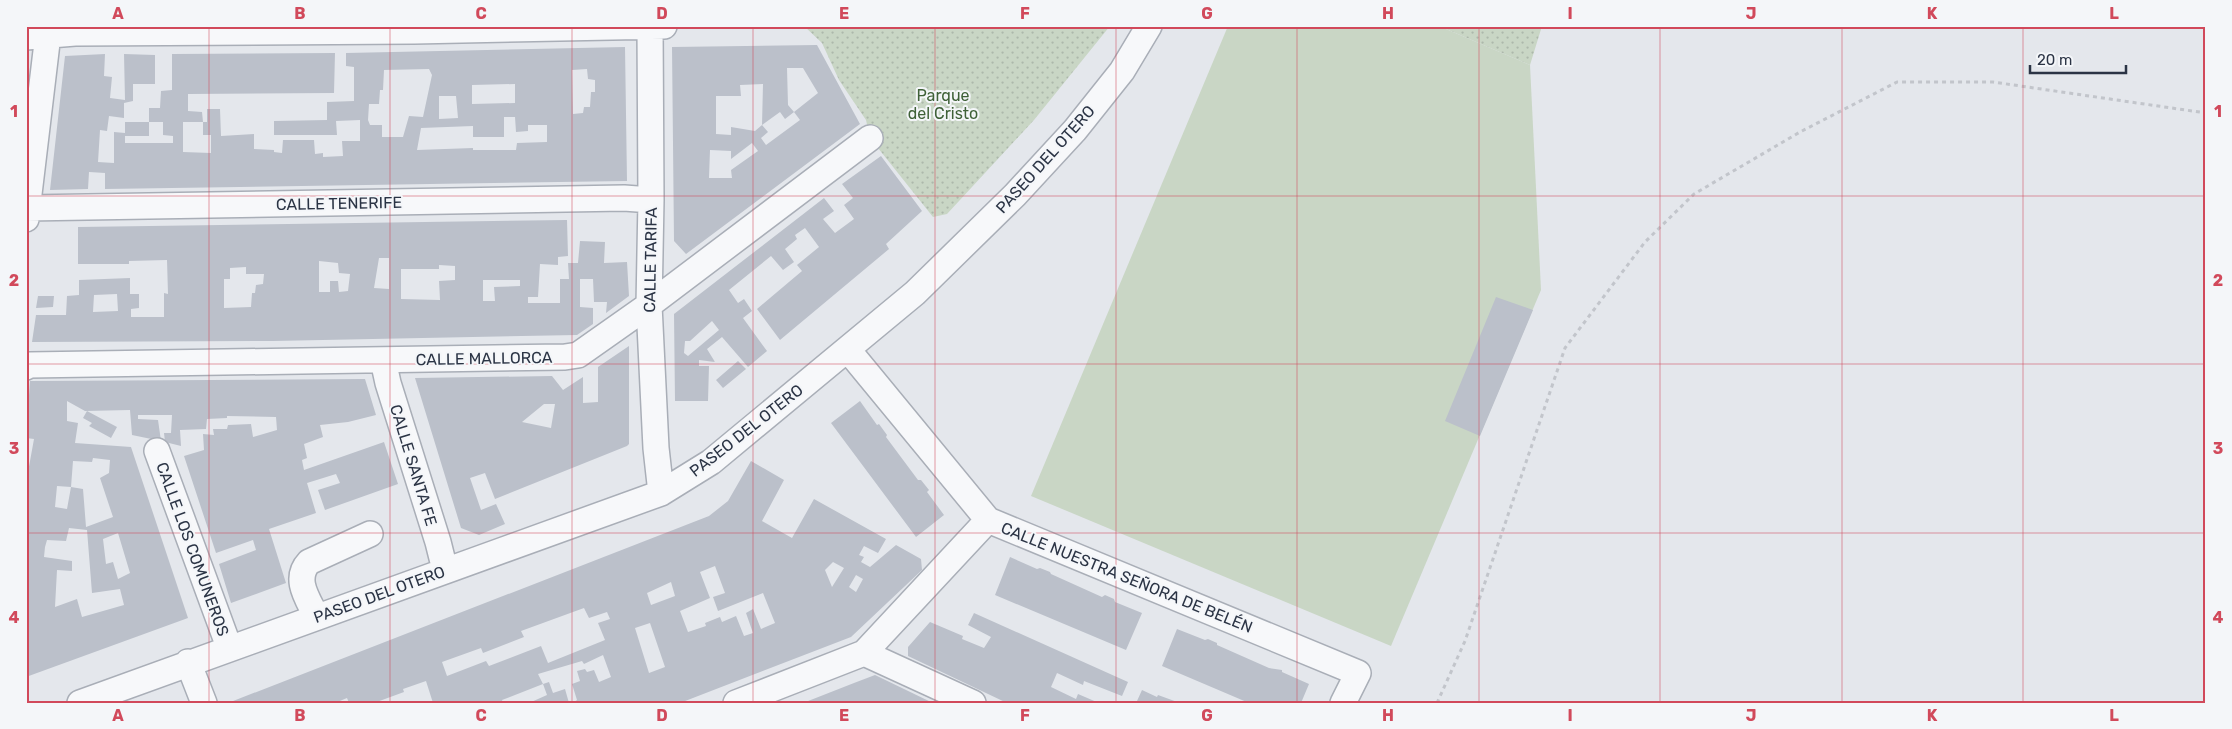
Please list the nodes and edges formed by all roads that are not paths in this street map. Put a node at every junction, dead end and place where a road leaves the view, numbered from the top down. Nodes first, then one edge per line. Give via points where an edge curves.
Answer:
1 (1149, 26) edge
2 (654, 27) edge
3 (392, 29) edge
4 (41, 33) edge
5 (870, 138) dead end
6 (651, 200) junction
7 (27, 212) edge
8 (649, 305) junction
9 (848, 350) junction
10 (383, 360) junction
11 (26, 366) edge
12 (157, 452) dead end
13 (660, 493) junction
14 (988, 520) junction
15 (370, 534) dead end
16 (444, 570) junction
17 (316, 616) junction
18 (229, 647) junction
19 (864, 653) junction
20 (188, 662) junction
21 (80, 703) edge
22 (204, 703) edge
23 (736, 703) edge
24 (973, 703) edge
25 (1343, 703) edge

1 - 9 street, PASEO DEL OTERO via 1122,71 1075,130 915,293
2 - 3 street
2 - 6 street, CALLE TARIFA
3 - 4 street
4 - 7 street
5 - 8 street, CALLE MALLORCA
6 - 7 street, CALLE TENERIFE via 614,198
6 - 8 street, CALLE TARIFA
8 - 10 street, CALLE MALLORCA via 578,355
8 - 13 street, CALLE TARIFA
9 - 13 street, PASEO DEL OTERO via 710,462
9 - 14 street, CALLE NUESTRA SEÑORA DE BELÉN
10 - 11 street, CALLE MALLORCA
10 - 16 street, CALLE SANTA FE
12 - 18 street, CALLE LOS COMUNEROS
13 - 16 street, PASEO DEL OTERO
14 - 19 street
14 - 25 street, CALLE NUESTRA SEÑORA DE BELÉN via 1358,673
15 - 17 street via 309,562 304,568 301,575 303,588
16 - 17 street, PASEO DEL OTERO
17 - 18 street, PASEO DEL OTERO
18 - 20 street, PASEO DEL OTERO
19 - 23 street
19 - 24 street
20 - 21 street, PASEO DEL OTERO
20 - 22 street

